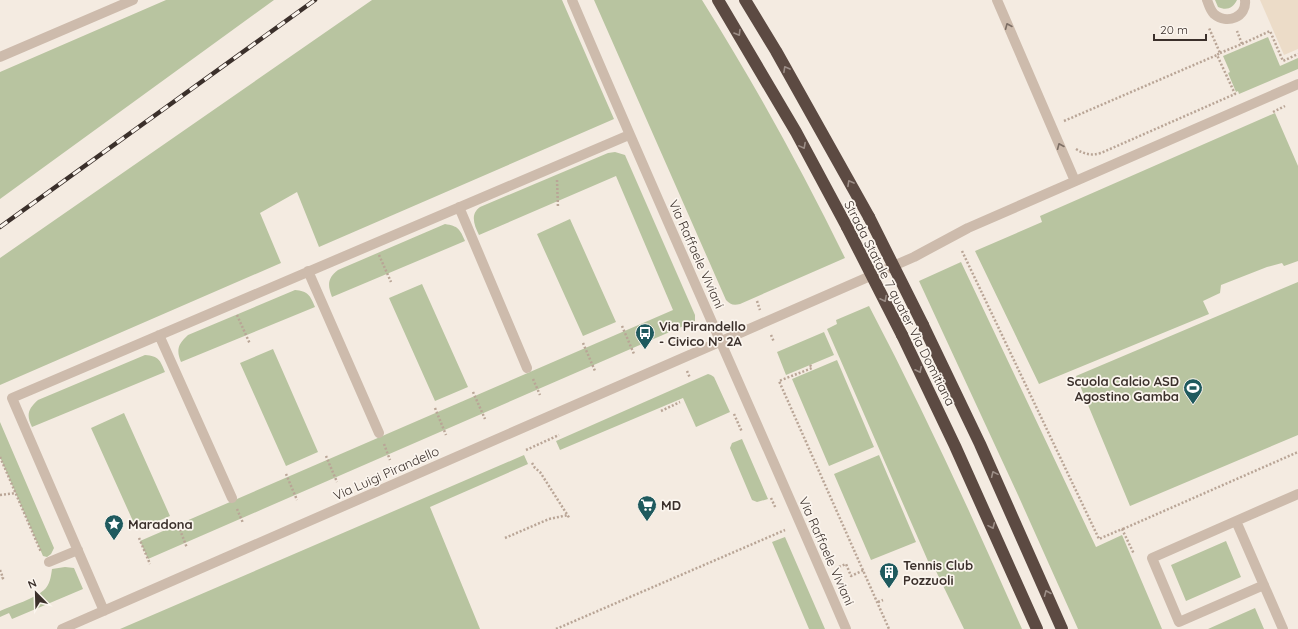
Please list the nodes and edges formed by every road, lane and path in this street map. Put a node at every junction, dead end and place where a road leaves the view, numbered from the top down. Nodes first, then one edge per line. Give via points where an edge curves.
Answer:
1 (133, 0) edge
2 (572, 0) edge
3 (718, 0) edge
4 (745, 0) edge
5 (997, 0) edge
6 (1207, 0) edge
7 (1245, 0) edge
8 (1231, 19) junction
9 (1208, 27) dead end
10 (1242, 44) junction
11 (1219, 54) junction
12 (1298, 54) edge
13 (0, 57) edge
14 (1298, 84) edge
15 (1285, 106) dead end
16 (1273, 112) dead end
17 (1062, 122) dead end
18 (629, 135) junction
19 (1101, 152) dead end
20 (556, 166) junction
21 (1075, 181) junction
22 (459, 207) junction
23 (558, 208) dead end
24 (374, 243) junction
25 (962, 251) dead end
26 (308, 271) junction
27 (390, 282) dead end
28 (232, 304) junction
29 (622, 326) dead end
30 (159, 335) junction
31 (721, 341) junction
32 (584, 343) dead end
33 (250, 344) dead end
34 (634, 354) dead end
35 (810, 365) dead end
36 (527, 368) dead end
37 (595, 371) dead end
38 (473, 392) dead end
39 (680, 402) dead end
40 (435, 408) dead end
41 (661, 411) dead end
42 (734, 414) dead end
43 (484, 419) dead end
44 (742, 432) dead end
45 (379, 433) dead end
46 (446, 435) dead end
47 (560, 435) dead end
48 (526, 450) dead end
49 (1298, 452) edge
50 (326, 456) dead end
51 (0, 457) edge
52 (532, 462) dead end
53 (286, 474) dead end
54 (337, 482) dead end
55 (16, 493) junction
56 (1298, 494) edge
57 (0, 495) edge
58 (232, 498) dead end
59 (771, 498) dead end
60 (297, 500) dead end
61 (776, 509) dead end
62 (568, 516) junction
63 (570, 519) dead end
64 (1236, 521) junction
65 (177, 522) dead end
66 (1122, 529) junction
67 (785, 530) dead end
68 (139, 538) dead end
69 (504, 538) dead end
70 (187, 548) dead end
71 (78, 550) junction
72 (1134, 554) dead end
73 (46, 559) joint
74 (150, 564) dead end
75 (839, 567) dead end
76 (0, 570) edge
77 (864, 570) junction
78 (0, 579) edge
79 (1264, 585) junction
80 (883, 600) dead end
81 (878, 602) junction
82 (104, 611) junction
83 (62, 629) edge
84 (556, 629) edge
85 (846, 629) edge
86 (889, 629) edge
87 (1037, 629) edge
88 (1062, 629) edge
89 (1283, 629) edge

1 - 13 street
2 - 18 street, Via Raffaele Viviani
3 -> 87 highway, Strada Statale 7 quater Via Domitiana, bridge via 796,132 902,335
88 -> 4 highway, Strada Statale 7 quater Via Domitiana, bridge via 980,444 869,217
21 -> 5 street
6 - 8 street via 1215,14
7 - 8 street via 1243,12
8 - 10 path
9 - 11 path
10 - 11 path
10 - 12 path via 1270,31 1283,61
11 - 17 path
11 - 19 path via 1235,94
14 - 21 street, Via Luigi Pirandello
15 - 16 path
18 - 20 street
18 - 31 street, Via Raffaele Viviani
20 - 22 street
20 - 23 path
21 - 31 street, Via Luigi Pirandello via 968,228 914,257
22 - 24 street
22 - 36 street
24 - 26 street
24 - 27 path
25 - 66 path via 1099,539
26 - 28 street
26 - 45 street
28 - 30 street
28 - 33 path
29 - 34 path
30 - 58 street
30 - 71 street via 12,398
31 - 82 street, Via Luigi Pirandello
31 - 85 street, Via Raffaele Viviani
32 - 37 path
35 - 77 path via 812,368 780,381
38 - 43 path
39 - 41 path
40 - 46 path
42 - 44 path
47 - 48 path
49 - 66 path
50 - 54 path
51 - 55 path
52 - 62 path
53 - 60 path
55 - 57 path
55 - 73 path
56 - 64 street
59 - 61 path
62 - 63 path
62 - 69 path via 548,519
64 - 79 street
64 - 79 street via 1152,558 1179,622
65 - 70 path
66 - 72 path
67 - 84 path
68 - 74 path
71 - 73 street
71 - 82 street
75 - 77 path via 846,564 851,576
76 - 78 path via 3,578
77 - 81 path
79 - 89 street
80 - 81 path
81 - 86 path
82 - 83 street, Via Luigi Pirandello

